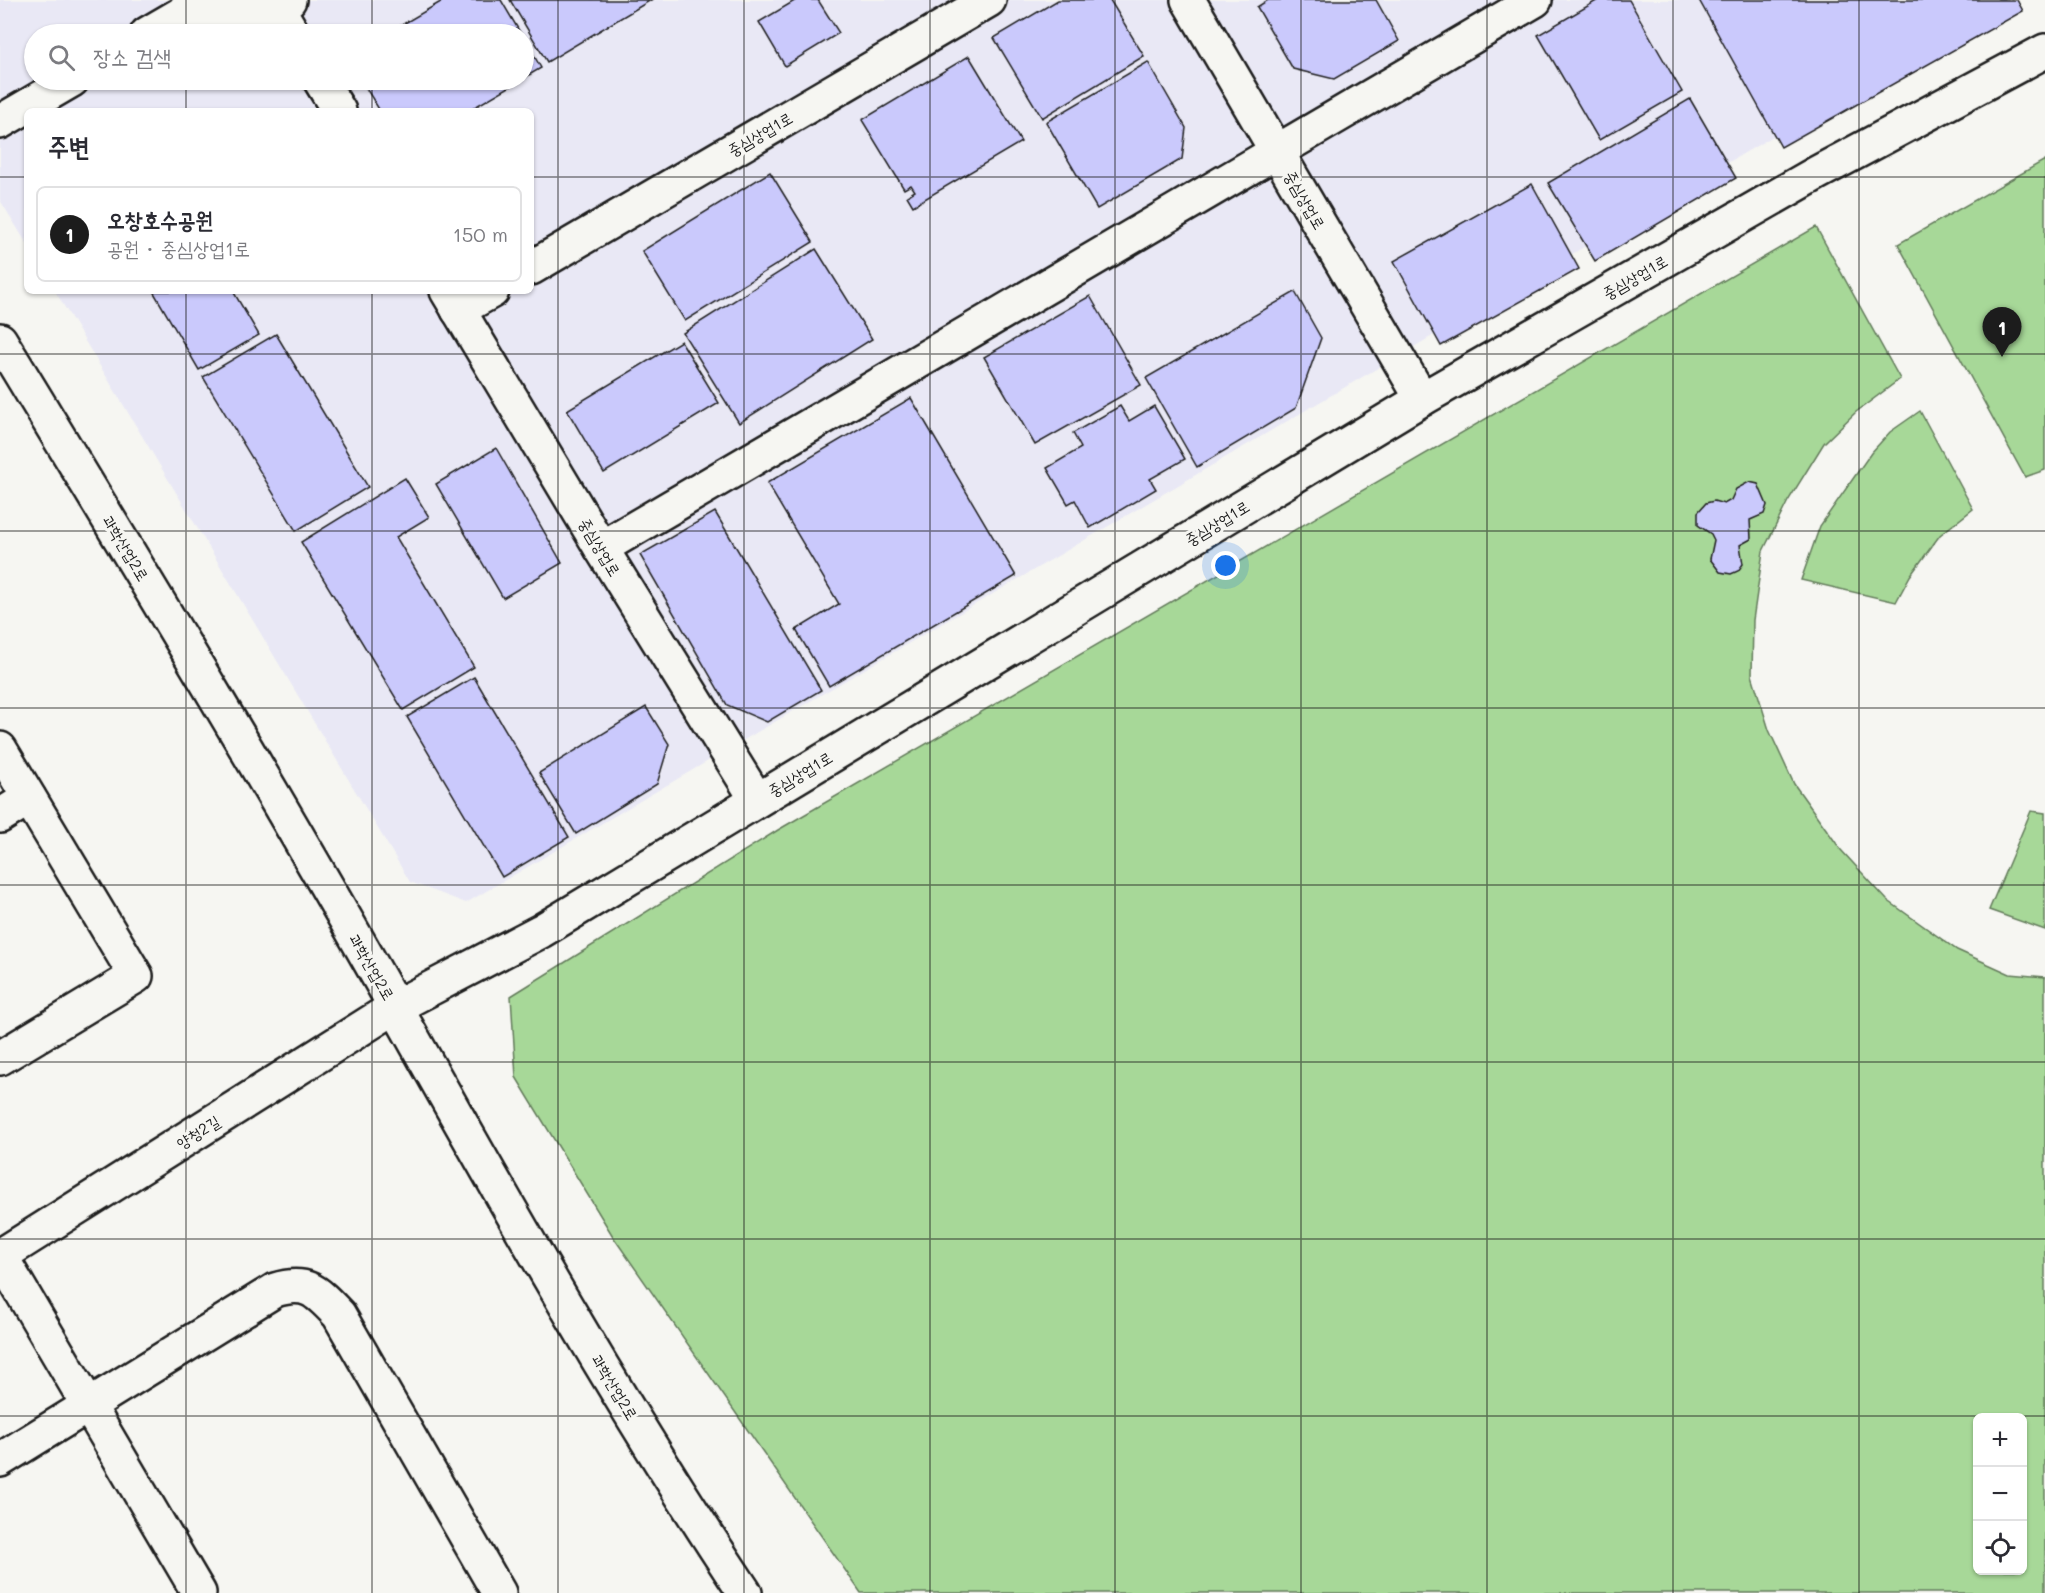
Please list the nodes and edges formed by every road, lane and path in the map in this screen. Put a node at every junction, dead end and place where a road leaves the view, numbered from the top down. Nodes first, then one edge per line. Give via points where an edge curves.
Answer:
1 (989, 0) edge
2 (1188, 0) edge
3 (1535, 0) edge
4 (187, 7) edge
5 (286, 14) edge
6 (162, 24) edge
7 (2045, 51) edge
8 (55, 90) edge
9 (326, 90) edge
10 (24, 108) edge
11 (24, 108) edge
12 (337, 108) edge
13 (0, 122) edge
14 (1277, 152) junction
15 (534, 266) edge
16 (480, 294) edge
17 (453, 301) edge
18 (0, 340) edge
19 (1422, 399) junction
20 (601, 548) junction
21 (0, 749) edge
22 (29, 798) junction
23 (757, 800) junction
24 (0, 816) edge
25 (395, 1007) junction
26 (0, 1058) edge
27 (0, 1256) edge
28 (88, 1405) junction
29 (0, 1460) edge
30 (199, 1593) edge
31 (499, 1593) edge
32 (745, 1593) edge

1 - 15 street, 중심상업1로
2 - 14 street, 중심상업로
3 - 14 street
4 - 5 street
4 - 6 street
7 - 19 street, 중심상업1로 via 1816,172
8 - 10 street
9 - 12 street
11 - 13 street
14 - 19 street, 중심상업로
14 - 20 street
16 - 17 street
17 - 20 street, 중심상업로
18 - 25 street, 과학산업2로
19 - 23 street, 중심상업1로
20 - 23 street, 중심상업로
21 - 22 street
22 - 24 street
22 - 26 street via 136,976
23 - 25 street, 중심상업1로 via 540,932
25 - 27 street, 양청2길
25 - 32 street, 과학산업2로 via 463,1131 669,1478
27 - 28 street
28 - 29 street
28 - 30 street
28 - 31 street via 275,1290 292,1285 306,1287 339,1315

